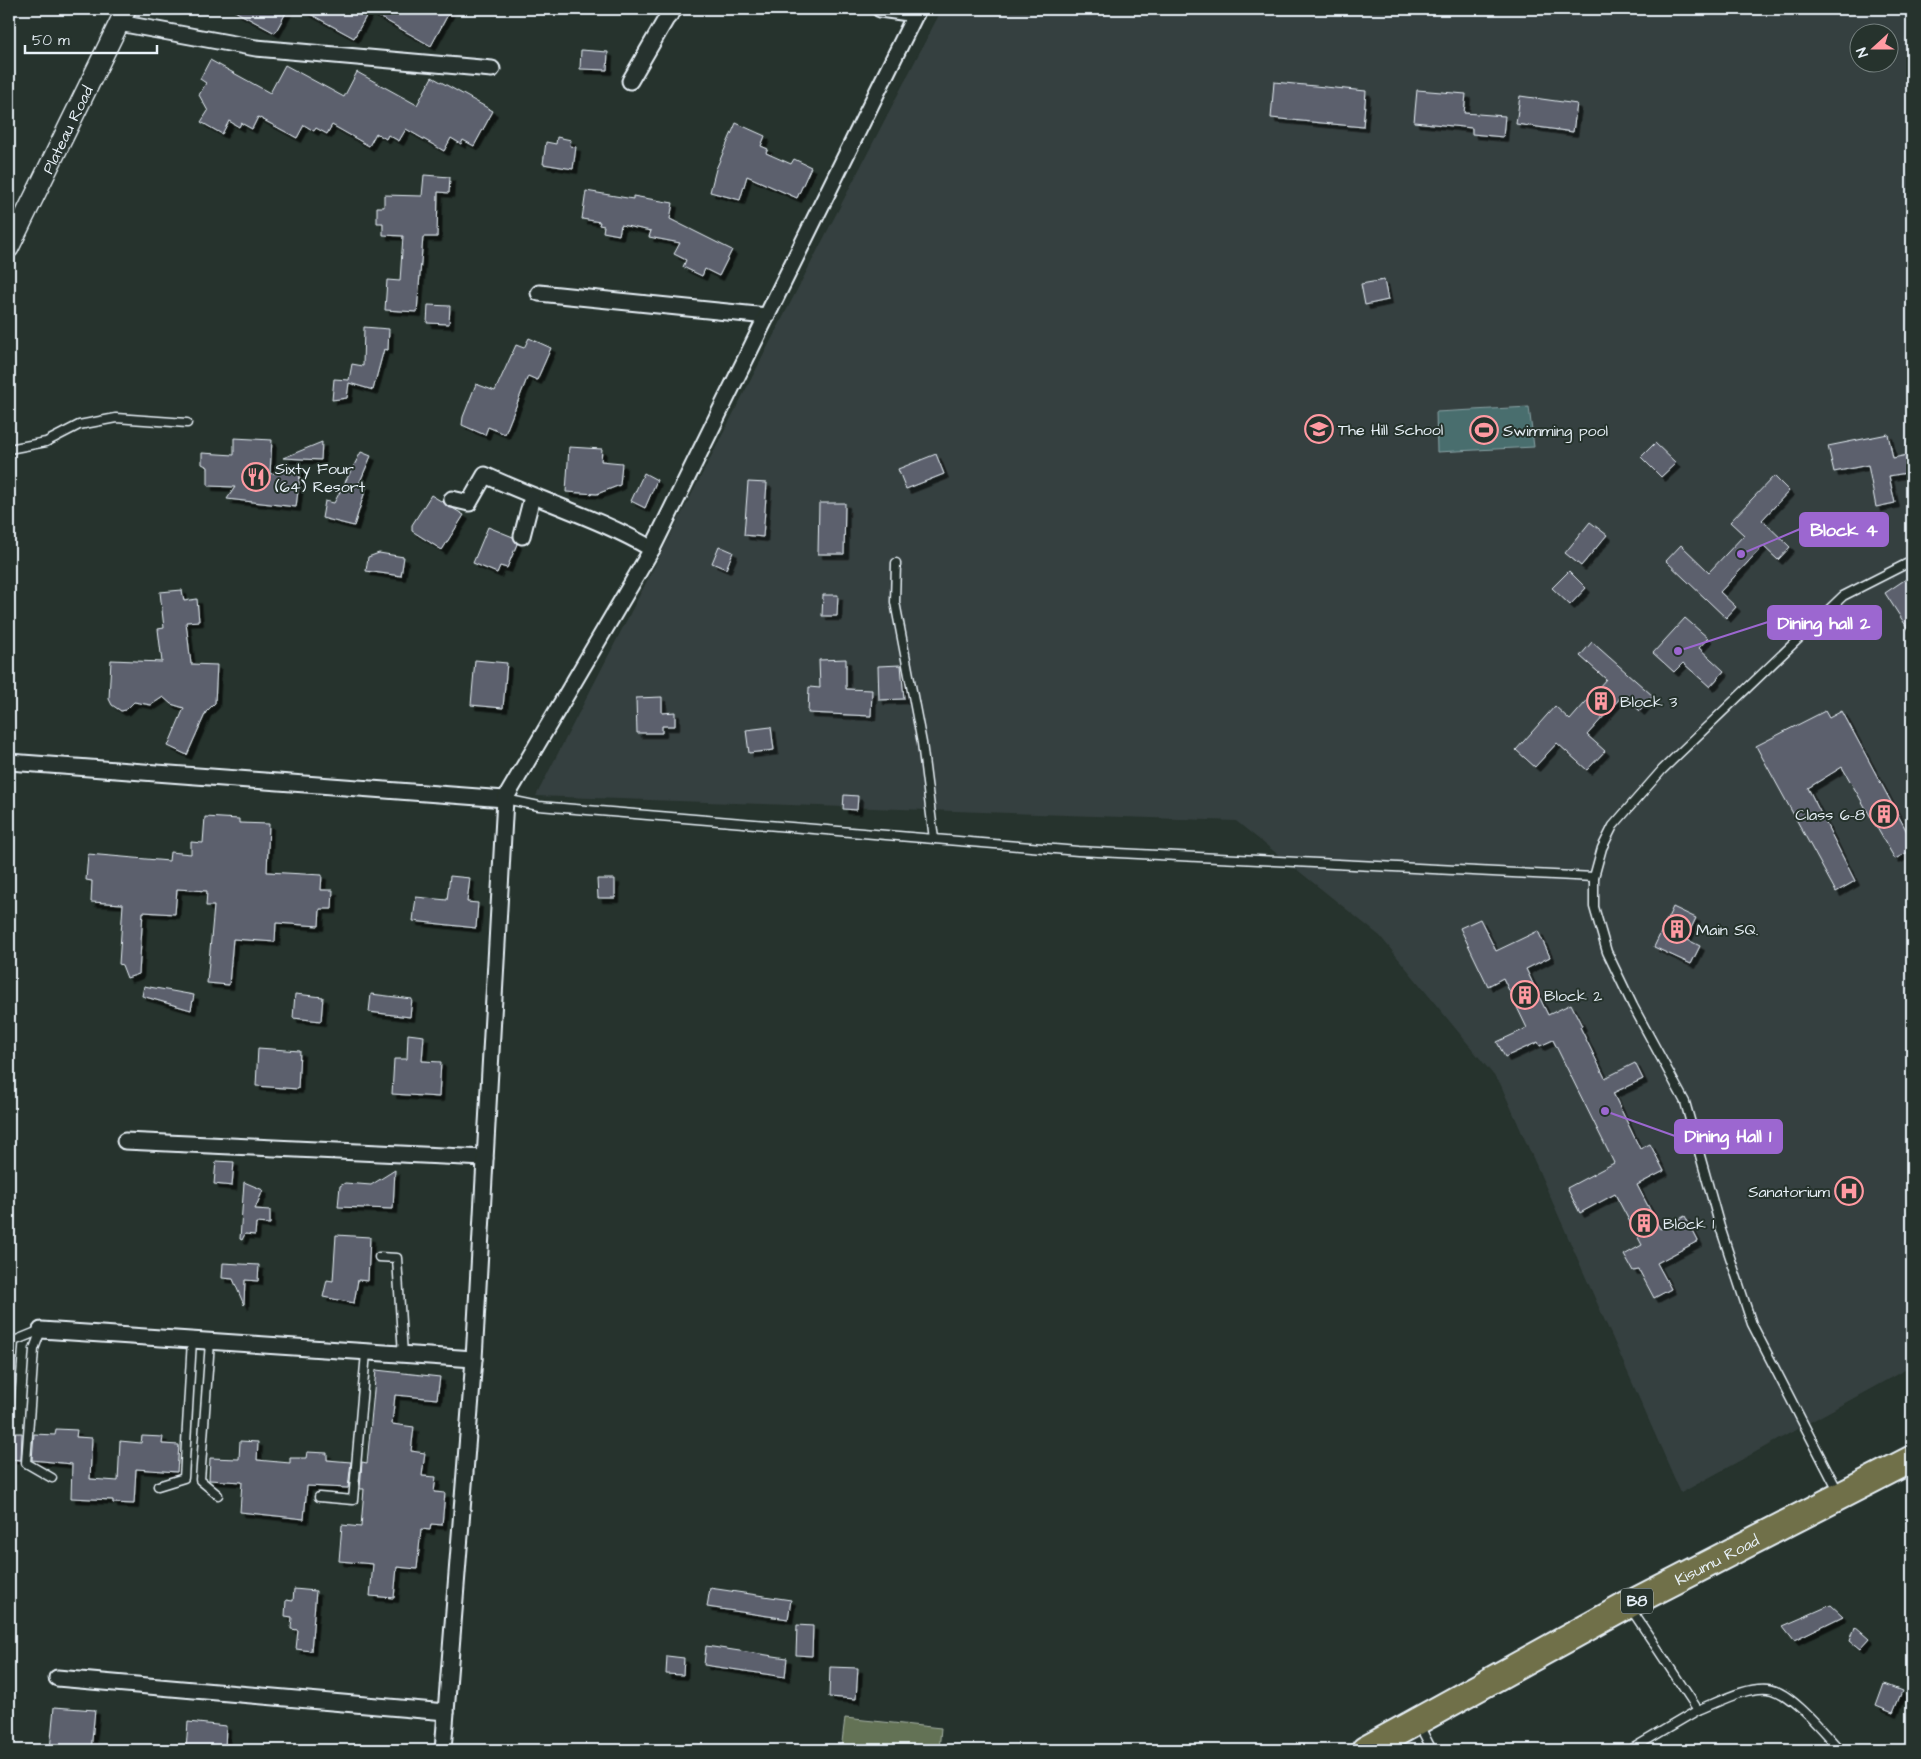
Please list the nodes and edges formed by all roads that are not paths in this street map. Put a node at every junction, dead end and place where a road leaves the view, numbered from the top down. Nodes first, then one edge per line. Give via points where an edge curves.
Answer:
1 (675, 9) edge
2 (880, 9) edge
3 (917, 11) edge
4 (123, 16) edge
5 (492, 69) dead end
6 (630, 81) dead end
7 (9, 248) edge
8 (540, 293) dead end
9 (767, 316) junction
10 (187, 423) dead end
11 (9, 449) edge
12 (532, 497) junction
13 (452, 499) dead end
14 (522, 536) dead end
15 (652, 550) junction
16 (1912, 561) edge
17 (896, 563) dead end
18 (9, 762) edge
19 (505, 799) junction
20 (934, 839) junction
21 (1594, 876) junction
22 (125, 1141) dead end
23 (485, 1158) junction
24 (379, 1257) dead end
25 (41, 1330) junction
26 (192, 1340) junction
27 (210, 1342) junction
28 (366, 1353) junction
29 (403, 1355) junction
30 (474, 1359) junction
31 (9, 1411) edge
32 (1912, 1459) edge
33 (52, 1478) dead end
34 (158, 1486) dead end
35 (218, 1494) dead end
36 (319, 1497) dead end
37 (1841, 1497) junction
38 (1628, 1605) junction
39 (57, 1678) dead end
40 (1698, 1710) junction
41 (446, 1712) junction
42 (1417, 1721) junction
43 (443, 1750) edge
44 (1365, 1750) edge
45 (1432, 1750) edge
46 (1630, 1750) edge
47 (1840, 1750) edge

1 - 6 street
2 - 3 street
3 - 9 street
4 - 5 street via 256,48
4 - 7 street, Plateau Road
8 - 9 street
9 - 15 street
10 - 11 lane via 116,418 79,425 46,442
12 - 13 street via 485,475 469,503
12 - 14 street
12 - 15 street via 602,523
15 - 19 street
16 - 21 lane via 1843,596 1662,770 1613,826
17 - 20 lane via 895,602 922,743
18 - 19 street
19 - 20 lane via 539,806
19 - 23 street
20 - 21 lane via 1078,851
21 - 37 lane via 1594,907 1607,952 1685,1102 1720,1227 1752,1324
22 - 23 street
23 - 30 street
24 - 29 lane via 397,1258
25 - 26 street
25 - 31 lane via 14,1341
25 - 33 lane via 34,1349 26,1462
26 - 27 street
26 - 34 lane via 184,1478
27 - 28 street
27 - 35 lane via 200,1480
28 - 29 street
28 - 36 lane via 353,1500
29 - 30 street
30 - 41 street
32 - 37 highway, Kisumu Road / B8
37 - 38 highway, Kisumu Road / B8
38 - 40 lane
38 - 42 highway, Kisumu Road / B8
39 - 41 street
40 - 46 lane
40 - 47 lane via 1751,1691 1768,1689 1785,1694
41 - 43 street
42 - 44 highway, Kisumu Road / B8
42 - 45 lane

